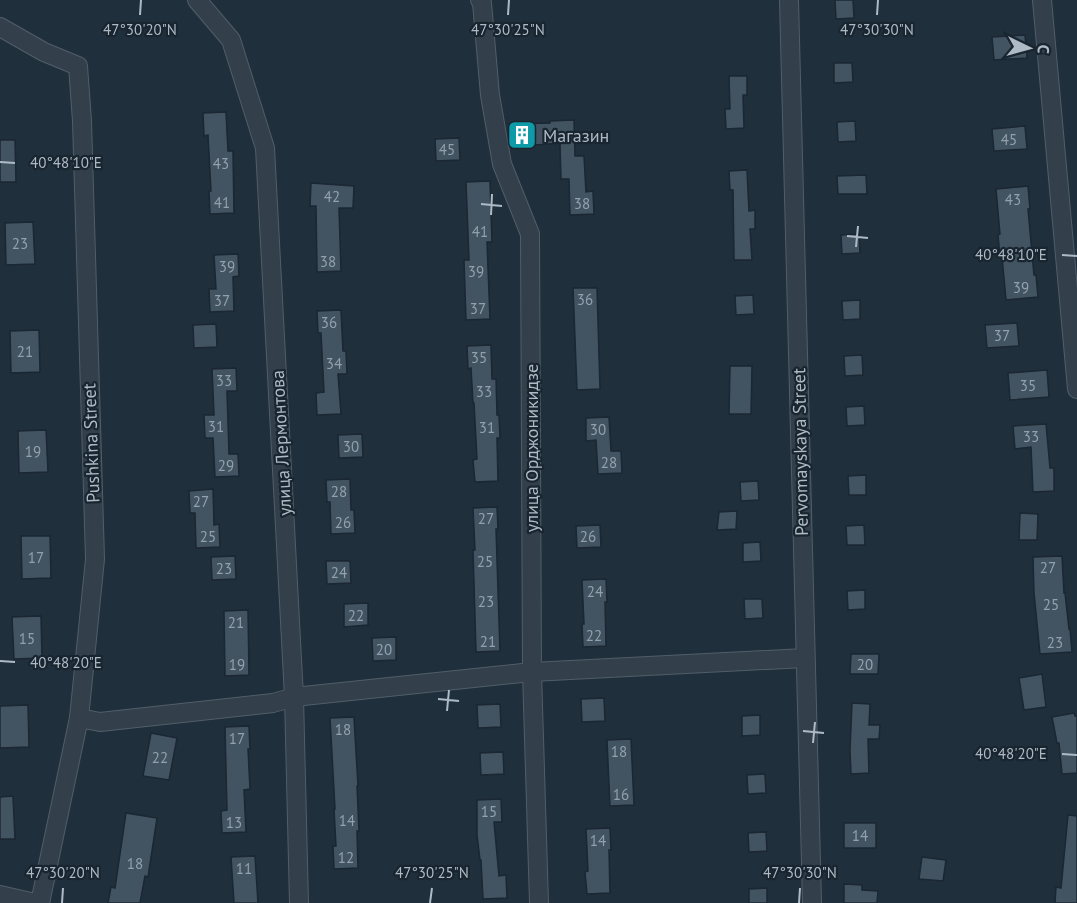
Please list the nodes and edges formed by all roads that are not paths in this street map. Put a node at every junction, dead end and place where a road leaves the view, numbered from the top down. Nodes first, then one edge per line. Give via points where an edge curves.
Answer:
1 (197, 0) edge
2 (480, 0) edge
3 (789, 0) edge
4 (1042, 0) edge
5 (0, 27) edge
6 (1077, 389) edge
7 (805, 657) junction
8 (532, 672) junction
9 (294, 698) junction
10 (79, 718) junction
11 (0, 895) edge
12 (35, 903) edge
13 (40, 903) edge
14 (299, 903) edge
15 (539, 903) edge
16 (812, 903) edge

1 - 9 street, улица Лермонтова via 231,40 265,148
2 - 8 street, улица Орджоникидзе via 502,164 530,234
3 - 7 street, Pervomayskaya Street
4 - 6 street
5 - 10 street, Pushkina Street via 78,66 95,559
7 - 8 street
7 - 16 street, Pervomayskaya Street
8 - 9 street
8 - 15 street, улица Орджоникидзе
9 - 10 street via 100,722
9 - 14 street, улица Лермонтова
10 - 13 street, Pushkina Street
11 - 12 street

